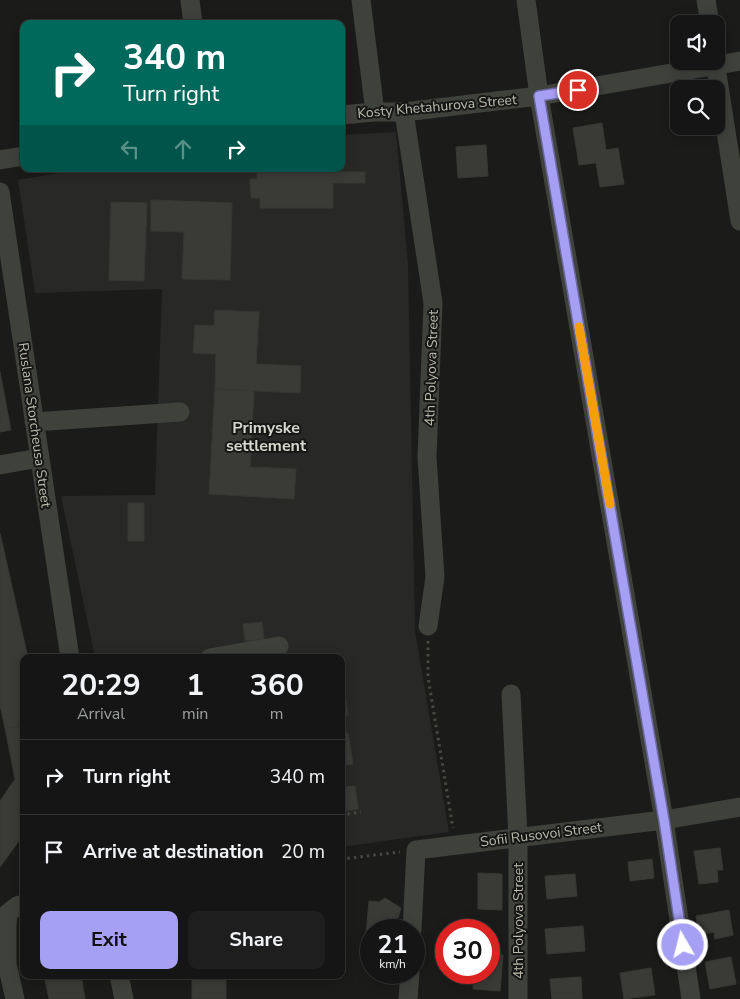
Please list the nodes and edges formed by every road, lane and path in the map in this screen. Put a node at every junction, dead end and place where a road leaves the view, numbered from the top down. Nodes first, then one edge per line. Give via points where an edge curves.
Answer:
1 (190, 0) edge
2 (361, 0) edge
3 (526, 0) edge
4 (706, 0) edge
5 (708, 15) edge
6 (192, 20) edge
7 (740, 61) edge
8 (725, 62) edge
9 (678, 70) edge
10 (717, 70) edge
11 (539, 96) junction
12 (375, 112) junction
13 (404, 112) junction
14 (345, 115) edge
15 (20, 157) edge
16 (0, 160) edge
17 (0, 192) edge
18 (740, 221) edge
19 (180, 412) dead end
20 (34, 422) junction
21 (39, 458) junction
22 (0, 465) edge
23 (428, 626) joint
24 (279, 646) dead end
25 (69, 654) edge
26 (233, 654) edge
27 (510, 694) dead end
28 (740, 807) edge
29 (361, 812) dead end
30 (345, 814) edge
31 (664, 820) junction
32 (518, 837) junction
33 (456, 844) junction
34 (416, 850) junction
35 (345, 859) edge
36 (20, 905) edge
37 (413, 919) edge
38 (4, 965) edge
39 (121, 979) edge
40 (409, 984) edge
41 (15, 999) edge
42 (124, 999) edge
43 (408, 999) edge
44 (518, 999) edge
45 (690, 999) edge

1 - 6 street
2 - 12 street
3 - 11 street
4 - 5 street
7 - 8 street, Kosty Khetahurova Street
9 - 11 street, Kosty Khetahurova Street
10 - 18 street
11 - 13 street, Kosty Khetahurova Street
11 - 31 street
12 - 13 street, Kosty Khetahurova Street
12 - 14 street, Kosty Khetahurova Street
13 - 23 street, 4th Polyova Street via 433,303 427,457 435,576
15 - 16 street
17 - 20 street, Ruslana Storcheusa Street
19 - 20 street
20 - 21 street, Ruslana Storcheusa Street
21 - 22 street
21 - 25 street, Ruslana Storcheusa Street
23 - 33 path via 428,677
24 - 26 street
27 - 32 street, 4th Polyova Street
28 - 31 street, Sofii Rusovoi Street
29 - 30 path
31 - 32 street, Sofii Rusovoi Street
31 - 45 street
32 - 33 street, Sofii Rusovoi Street
32 - 44 street, 4th Polyova Street
33 - 34 street, Sofii Rusovoi Street
34 - 35 path
34 - 37 street
36 - 38 street via 8,912
38 - 41 street
39 - 42 street
40 - 43 street

